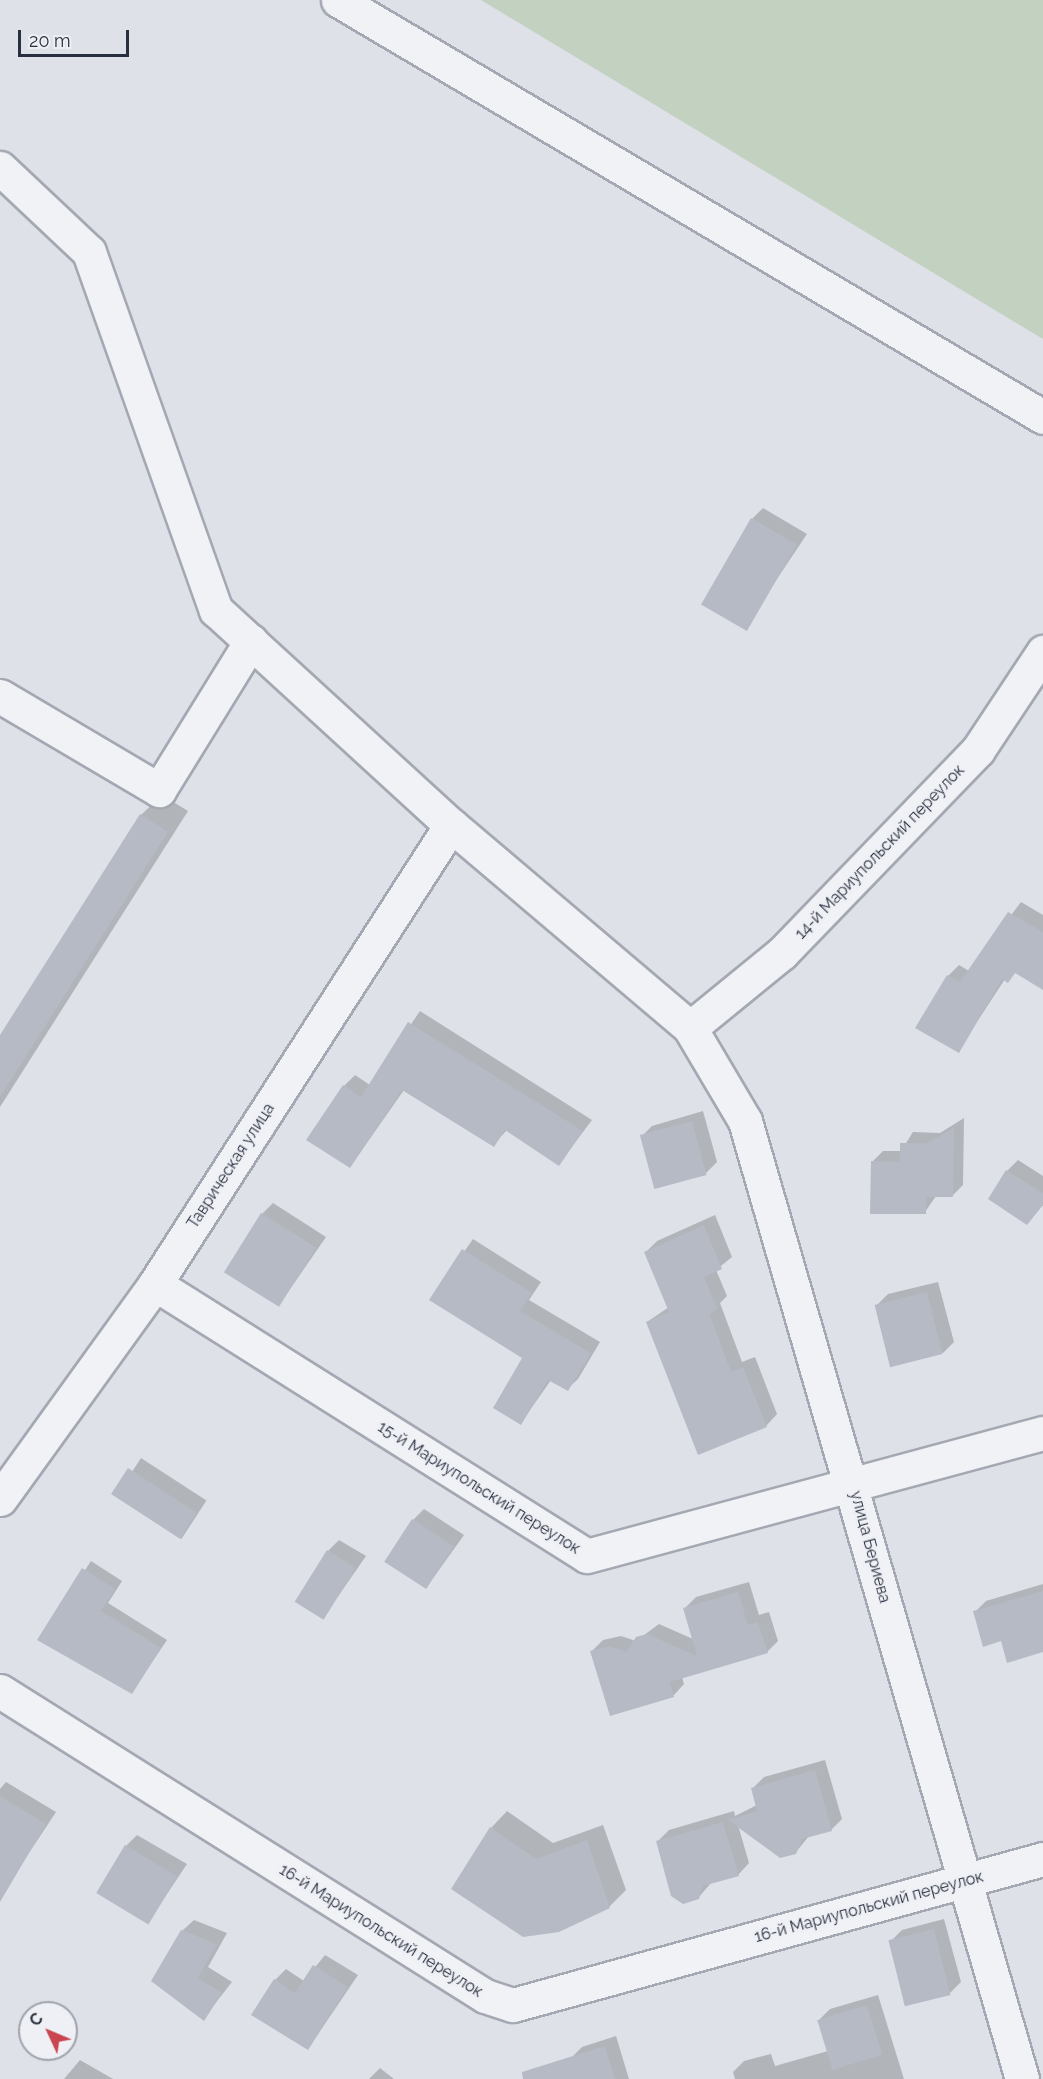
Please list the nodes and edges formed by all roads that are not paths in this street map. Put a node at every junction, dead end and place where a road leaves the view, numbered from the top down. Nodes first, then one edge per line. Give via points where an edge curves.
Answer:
1 (338, 0) edge
2 (0, 168) edge
3 (1043, 417) edge
4 (251, 641) junction
5 (1043, 652) edge
6 (0, 696) edge
7 (452, 825) junction
8 (690, 1028) junction
9 (155, 1284) junction
10 (1043, 1433) edge
11 (853, 1484) junction
12 (0, 1499) edge
13 (0, 1691) edge
14 (1043, 1859) edge
15 (963, 1881) junction
16 (1022, 2079) edge

1 - 3 street
2 - 4 street, улица Бериева via 89,252 216,610
4 - 6 street via 159,790
4 - 7 street, улица Бериева
5 - 8 street, 14-й Мариупольский переулок via 978,750 782,953
7 - 8 street, улица Бериева
7 - 9 street, Таврическая улица
8 - 11 street, улица Бериева via 745,1121
9 - 11 street, 15-й Мариупольский переулок via 587,1556
9 - 12 street, Таврическая улица
10 - 11 street, 15-й Мариупольский переулок
11 - 15 street, улица Бериева
13 - 15 street, 16-й Мариупольский переулок via 485,1996 513,2005
14 - 15 street, 16-й Мариупольский переулок
15 - 16 street, улица Бериева

